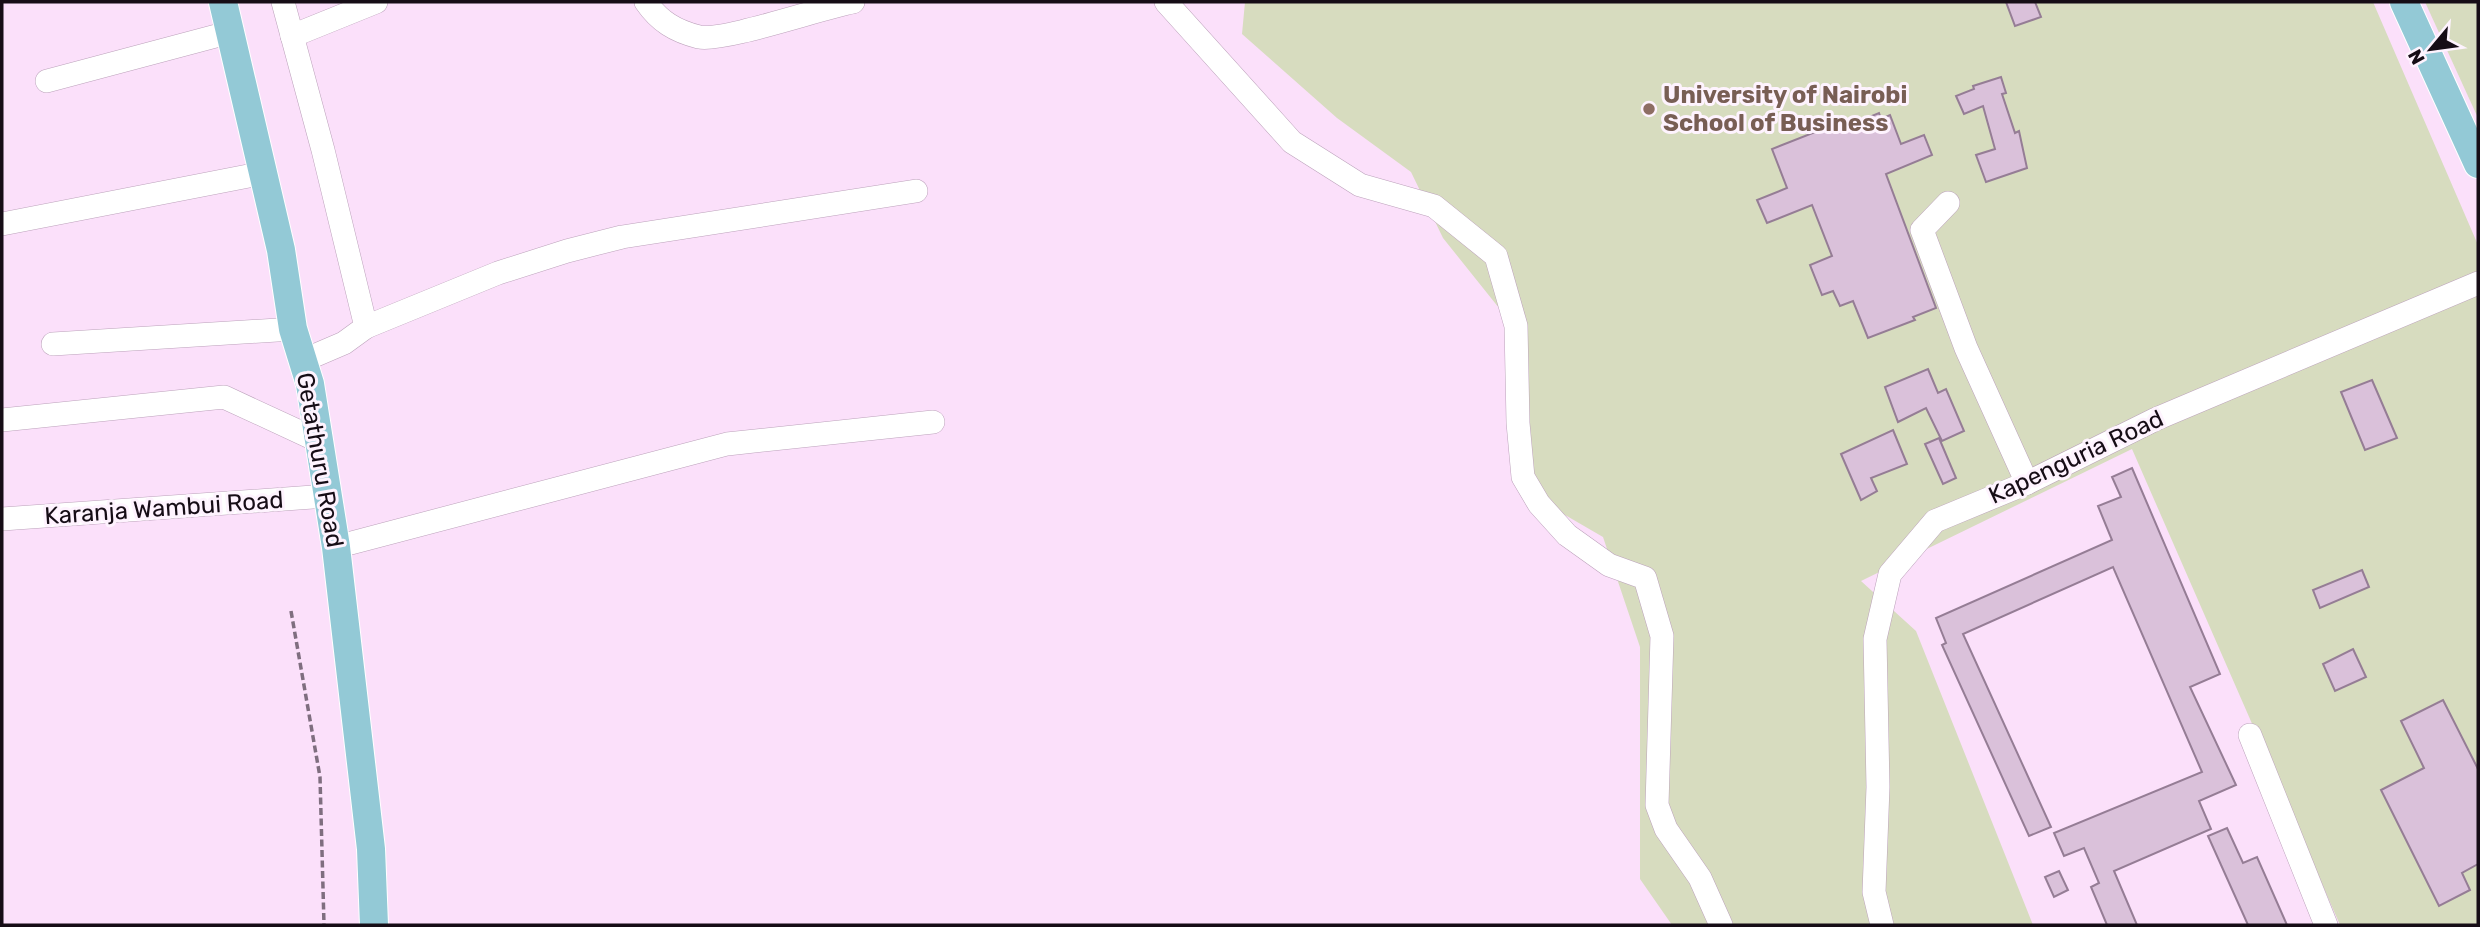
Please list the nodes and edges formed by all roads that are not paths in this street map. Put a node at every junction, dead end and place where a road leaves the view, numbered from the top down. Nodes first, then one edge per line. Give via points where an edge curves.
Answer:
1 (223, 2) edge
2 (283, 2) edge
3 (376, 2) edge
4 (646, 2) edge
5 (853, 2) edge
6 (1166, 2) edge
7 (2404, 2) edge
8 (231, 32) junction
9 (292, 36) junction
10 (47, 81) dead end
11 (2478, 164) edge
12 (264, 173) junction
13 (916, 191) dead end
14 (1948, 203) dead end
15 (2, 224) edge
16 (2478, 283) edge
17 (366, 327) junction
18 (293, 329) junction
19 (53, 344) dead end
20 (302, 361) junction
21 (2, 420) edge
22 (933, 422) dead end
23 (319, 441) junction
24 (2027, 483) junction
25 (327, 496) junction
26 (2, 519) edge
27 (336, 547) junction
28 (2250, 735) dead end
29 (374, 925) edge
30 (1721, 925) edge
31 (1882, 925) edge
32 (2326, 925) edge

1 - 8 main road, Getathuru Road
2 - 9 street
3 - 9 street
4 - 5 street via 660,21 701,37 747,30
6 - 30 street via 1292,142 1360,185 1434,206 1496,256 1516,327 1523,477 1567,535 1609,565 1645,578 1662,636 1657,805 1666,829 1700,877
7 - 11 main road
8 - 10 street
8 - 12 main road, Getathuru Road
9 - 17 street
12 - 15 street
12 - 18 main road, Getathuru Road
13 - 17 street via 600,243 498,273
14 - 24 street via 1922,230 1966,348
16 - 24 street, Kapenguria Road via 2156,419
17 - 20 street via 344,343
18 - 19 street
18 - 20 main road, Getathuru Road
20 - 23 main road, Getathuru Road
21 - 23 street via 224,397
22 - 27 street via 727,444
23 - 25 main road, Getathuru Road
24 - 31 street, Kapenguria Road via 1935,521 1890,574 1875,639 1878,787 1874,892
25 - 26 street, Karanja Wambui Road
25 - 27 main road, Getathuru Road
27 - 29 main road, Getathuru Road via 370,849
28 - 32 street

